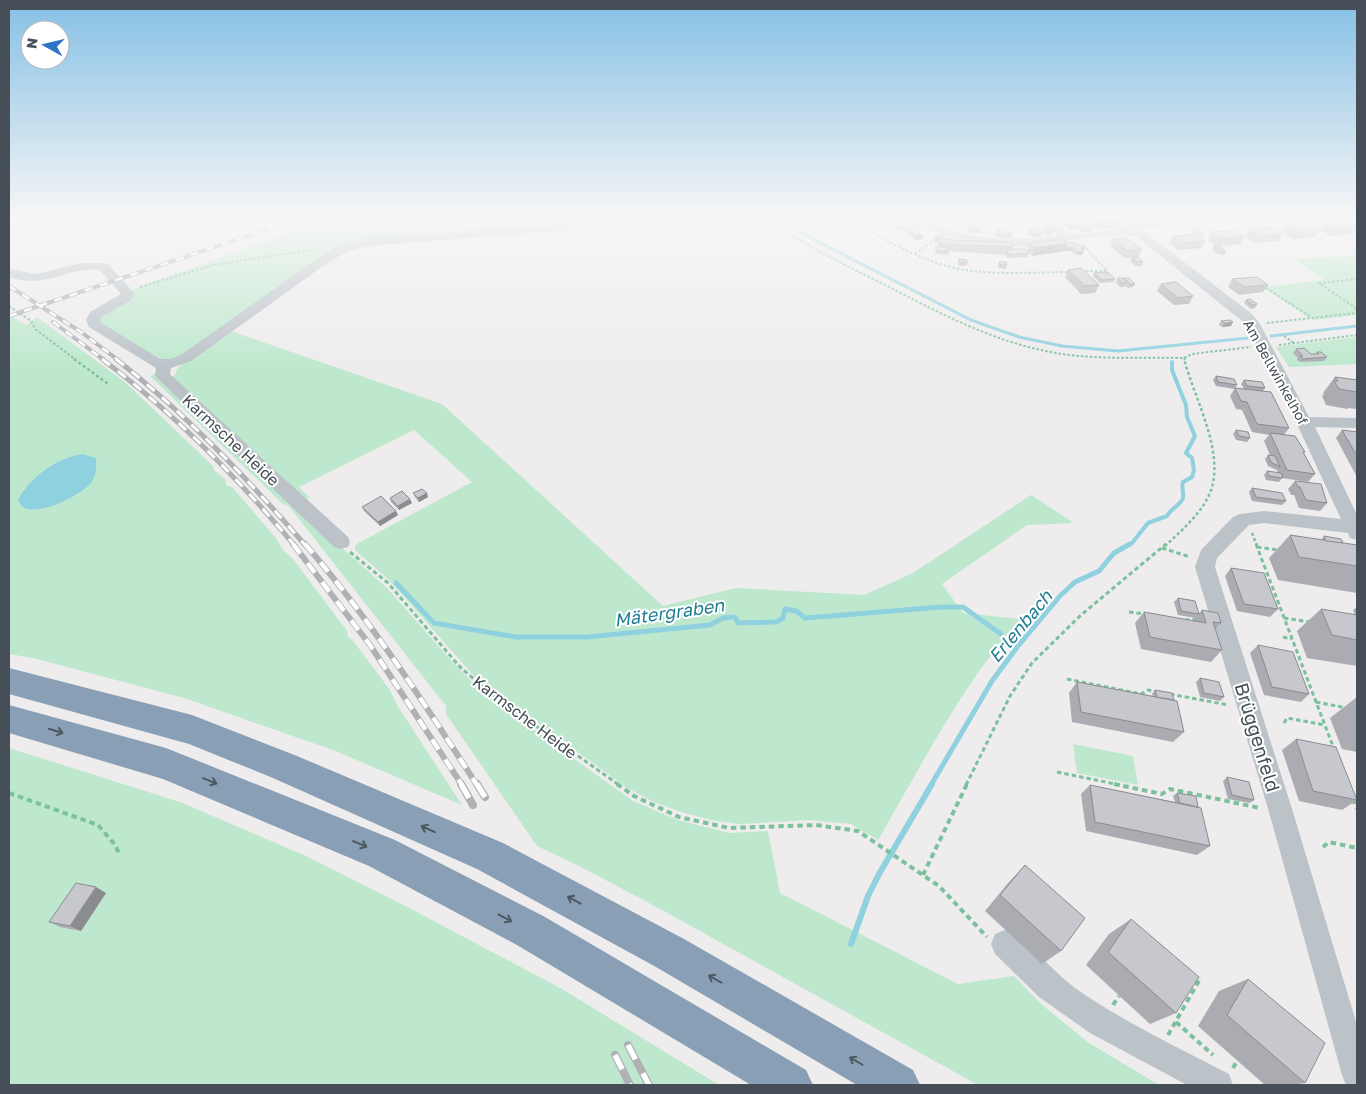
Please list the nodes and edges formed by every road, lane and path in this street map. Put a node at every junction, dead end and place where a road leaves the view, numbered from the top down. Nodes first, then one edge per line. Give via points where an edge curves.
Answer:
1 (84, 267) edge
2 (102, 267) edge
3 (206, 267) edge
4 (313, 267) edge
5 (850, 267) edge
6 (952, 267) edge
7 (1103, 267) edge
8 (1183, 267) edge
9 (9, 273) edge
10 (1357, 279) edge
11 (1266, 288) edge
12 (127, 291) junction
13 (9, 306) edge
14 (1357, 309) edge
15 (1357, 313) edge
16 (1313, 318) junction
17 (1253, 324) junction
18 (1357, 335) edge
19 (1284, 336) dead end
20 (1294, 343) junction
21 (1265, 346) junction
22 (1184, 358) junction
23 (164, 365) junction
24 (108, 384) dead end
25 (1304, 422) junction
26 (1357, 423) edge
27 (1249, 525) dead end
28 (1356, 527) edge
29 (341, 542) joint
30 (1257, 547) junction
31 (1161, 548) junction
32 (1278, 550) junction
33 (1284, 551) dead end
34 (1280, 558) dead end
35 (1206, 562) junction
36 (1129, 612) dead end
37 (1146, 614) junction
38 (1153, 616) edge
39 (1284, 618) junction
40 (1176, 619) edge
41 (1147, 620) edge
42 (1306, 622) junction
43 (1223, 623) junction
44 (1314, 623) dead end
45 (1310, 631) dead end
46 (1284, 637) dead end
47 (1292, 639) junction
48 (1067, 679) dead end
49 (9, 681) edge
50 (1080, 682) junction
51 (1102, 686) junction
52 (1126, 691) junction
53 (1081, 692) edge
54 (1158, 692) edge
55 (1167, 694) edge
56 (1104, 696) edge
57 (1128, 700) edge
58 (1316, 702) junction
59 (1340, 706) junction
60 (1348, 708) dead end
61 (1249, 709) junction
62 (1342, 712) dead end
63 (9, 719) edge
64 (1284, 722) dead end
65 (1325, 725) junction
66 (1336, 753) edge
67 (1057, 772) dead end
68 (1094, 780) junction
69 (1119, 785) junction
70 (1095, 786) edge
71 (1145, 791) junction
72 (1350, 791) edge
73 (1120, 792) edge
74 (9, 793) edge
75 (1146, 798) edge
76 (1357, 809) edge
77 (1281, 812) junction
78 (1323, 846) dead end
79 (1357, 848) edge
80 (119, 855) dead end
81 (904, 862) dead end
82 (923, 875) dead end
83 (1005, 944) dead end
84 (1201, 977) edge
85 (1176, 1022) junction
86 (1157, 1054) junction
87 (1223, 1071) edge
88 (1357, 1076) edge
89 (791, 1085) edge
90 (898, 1085) edge
91 (1353, 1085) edge

1 - 9 street via 37,278 22,278
2 - 12 street
3 - 12 path
4 - 23 street via 186,358
5 - 22 path via 961,324 1035,349 1081,356
6 - 7 path via 1022,273 1107,271
8 - 17 street, Am Bellwinkelhof
10 - 14 path via 1319,283
11 - 16 path
12 - 23 street via 125,298 95,315 94,324 151,361
13 - 24 path via 31,320 35,329
15 - 16 path
16 - 17 path
17 - 21 street, Am Bellwinkelhof
18 - 20 path
19 - 20 path
20 - 21 path
21 - 22 path via 1192,354
21 - 25 street, Am Bellwinkelhof
22 - 31 path via 1211,439 1215,456 1214,476 1210,493 1200,508
23 - 29 street, Karmsche Heide via 162,376
25 - 26 street
25 - 28 street, Am Bellwinkelhof
27 - 30 path
28 - 35 street via 1246,518 1208,555
29 - 81 path, Karmsche Heide via 355,558 388,583 460,667 495,697 634,796 679,817 729,828 816,825 858,831
30 - 32 path
30 - 39 path
31 - 35 path
31 - 82 path via 1081,615 1030,664
32 - 33 path
32 - 34 path
35 - 43 street, Brüggenfeld
36 - 37 path
37 - 38 path
37 - 41 path
39 - 42 path
39 - 47 path
40 - 43 path
42 - 44 path
42 - 45 path
43 - 61 street, Brüggenfeld
46 - 47 path
47 - 58 path
48 - 50 path
90 -> 49 highway via 670,953 490,856 192,730
50 - 51 path
50 - 53 path
51 - 52 path
51 - 56 path
52 - 54 path via 1141,694 1148,690
52 - 57 path
55 - 61 path
58 - 59 path
58 - 65 path
59 - 60 path
59 - 62 path
61 - 77 street, Brüggenfeld
63 -> 89 highway via 166,764 382,853 539,936
64 - 65 path via 1287,718
65 - 66 path
67 - 68 path
68 - 69 path
68 - 70 path
69 - 71 path
69 - 73 path
71 - 75 path
71 - 77 path via 1162,794 1170,789
72 - 76 path
74 - 80 path via 98,824 116,846
77 - 88 street, Brüggenfeld
78 - 79 path via 1329,842
83 - 86 street via 1049,987 1100,1023
84 - 85 path
85 - 86 path
85 - 87 path
86 - 87 street
88 - 91 street, Brüggenfeld

